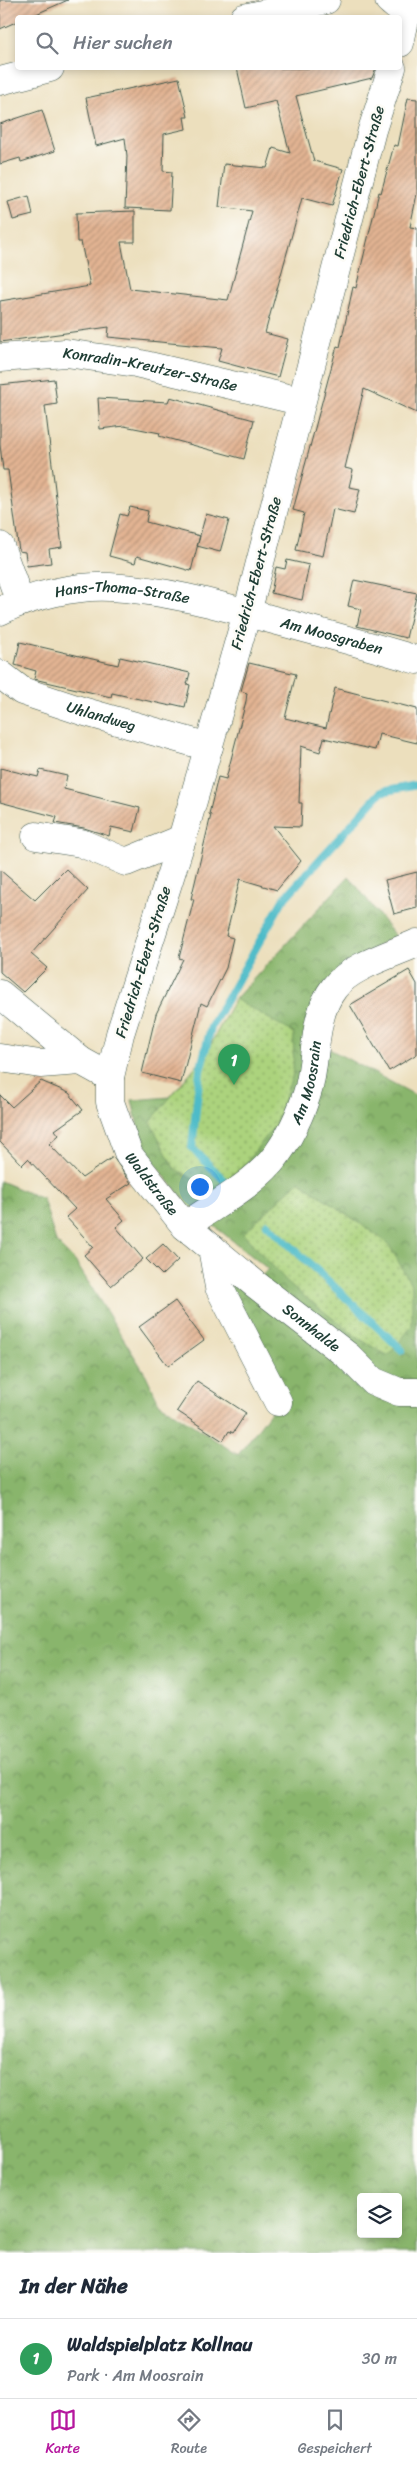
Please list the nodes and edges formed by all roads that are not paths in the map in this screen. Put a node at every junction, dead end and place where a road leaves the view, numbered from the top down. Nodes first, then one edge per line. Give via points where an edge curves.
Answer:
1 (326, 0) edge
2 (404, 7) edge
3 (258, 15) edge
4 (402, 24) edge
5 (42, 70) edge
6 (391, 70) edge
7 (0, 81) edge
8 (0, 358) edge
9 (300, 401) junction
10 (0, 546) edge
11 (10, 606) edge
12 (247, 613) junction
13 (417, 660) edge
14 (0, 674) edge
15 (209, 747) junction
16 (36, 836) dead end
17 (182, 839) junction
18 (417, 943) edge
19 (0, 994) edge
20 (0, 1058) edge
21 (81, 1061) junction
22 (110, 1076) junction
23 (185, 1226) junction
24 (212, 1248) junction
25 (417, 1392) edge
26 (278, 1402) dead end

1 - 3 street
2 - 4 street
5 - 7 street
6 - 9 street, Friedrich-Ebert-Straße via 372,130
8 - 9 street, Konradin-Kreutzer-Straße via 66,353 136,363
9 - 12 street, Friedrich-Ebert-Straße
10 - 11 street
11 - 12 street, Hans-Thoma-Straße via 64,591 108,586 163,593
12 - 13 street, Am Moosgraben
12 - 15 street, Friedrich-Ebert-Straße
14 - 15 street, Uhlandweg via 22,691 82,712
15 - 17 street, Friedrich-Ebert-Straße
16 - 17 street via 81,843 126,862
17 - 22 street, Friedrich-Ebert-Straße via 120,1034
18 - 23 street, Am Moosrain via 354,971 334,987 324,1006 309,1087 294,1126 271,1162
19 - 21 street
20 - 21 street via 40,1064
21 - 22 street
22 - 23 street, Waldstraße via 110,1102 129,1155
23 - 24 street, Waldstraße
24 - 25 street, Sonnhalde via 348,1356 373,1381 399,1392
24 - 26 street via 220,1287

